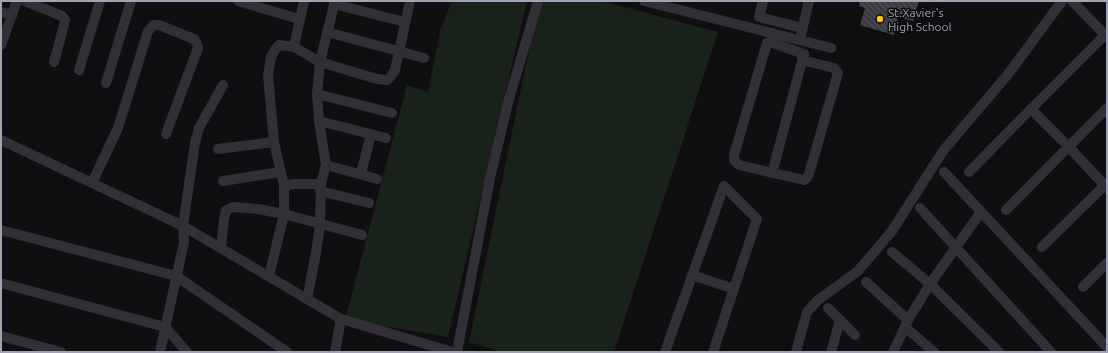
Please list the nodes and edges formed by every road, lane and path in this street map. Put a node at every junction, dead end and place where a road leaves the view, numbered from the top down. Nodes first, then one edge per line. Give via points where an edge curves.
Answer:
1 (17, 1) edge
2 (25, 1) edge
3 (131, 1) edge
4 (238, 1) edge
5 (304, 1) edge
6 (410, 1) edge
7 (538, 1) edge
8 (644, 1) edge
9 (763, 1) edge
10 (809, 1) edge
11 (1062, 1) edge
12 (1072, 1) edge
13 (97, 2) edge
14 (334, 3) edge
15 (273, 6) edge
16 (1, 12) edge
17 (12, 15) junction
18 (299, 19) junction
19 (405, 22) junction
20 (802, 28) junction
21 (327, 32) junction
22 (1106, 35) edge
23 (803, 41) junction
24 (1, 45) edge
25 (294, 47) junction
26 (831, 48) dead end
27 (398, 51) junction
28 (803, 57) junction
29 (424, 58) dead end
30 (54, 62) dead end
31 (320, 62) junction
32 (80, 70) dead end
33 (106, 83) dead end
34 (223, 84) dead end
35 (317, 94) junction
36 (1107, 108) edge
37 (1031, 109) junction
38 (392, 113) dead end
39 (320, 121) junction
40 (166, 134) dead end
41 (371, 134) junction
42 (386, 138) dead end
43 (1, 140) edge
44 (274, 142) junction
45 (1069, 147) junction
46 (218, 149) dead end
47 (326, 165) junction
48 (280, 172) junction
49 (772, 172) junction
50 (944, 172) dead end
51 (969, 172) dead end
52 (361, 174) junction
53 (377, 179) dead end
54 (223, 181) dead end
55 (92, 183) junction
56 (1106, 185) edge
57 (284, 186) junction
58 (321, 188) junction
59 (369, 203) dead end
60 (920, 208) dead end
61 (1006, 210) dead end
62 (981, 212) junction
63 (284, 214) junction
64 (320, 225) junction
65 (183, 226) junction
66 (1, 230) edge
67 (362, 235) dead end
68 (956, 246) junction
69 (1042, 247) dead end
70 (221, 248) junction
71 (892, 252) dead end
72 (1107, 263) edge
73 (692, 274) junction
74 (176, 276) junction
75 (269, 276) junction
76 (866, 282) dead end
77 (1, 283) edge
78 (930, 284) junction
79 (1083, 287) dead end
80 (734, 289) junction
81 (307, 298) junction
82 (828, 308) dead end
83 (341, 319) junction
84 (840, 320) junction
85 (907, 323) junction
86 (165, 327) junction
87 (856, 335) dead end
88 (1, 336) edge
89 (1107, 346) edge
90 (423, 348) edge
91 (60, 352) edge
92 (160, 352) edge
93 (187, 352) edge
94 (287, 352) edge
95 (335, 352) edge
96 (453, 352) edge
97 (457, 352) edge
98 (665, 352) edge
99 (713, 352) edge
100 (796, 352) edge
101 (831, 352) edge
102 (893, 352) edge
103 (934, 352) edge
104 (999, 352) edge
105 (1052, 352) edge

1 - 17 street
2 - 30 street via 62,16 65,20
3 - 33 street
4 - 15 street
5 - 18 street
6 - 19 street
7 - 97 street via 509,99 490,178
8 - 23 street
9 - 20 street via 759,17
10 - 20 street
11 - 100 street via 1008,73 943,151 887,236 858,271 818,300 807,312
12 - 22 street
13 - 32 street
14 - 19 street
14 - 21 street
15 - 18 street
16 - 17 street
17 - 24 street
18 - 25 street
19 - 27 street
20 - 23 street
21 - 27 street
21 - 31 street
22 - 37 street
23 - 26 street
23 - 28 street
25 - 31 street
25 - 44 street via 279,45 271,57 268,75
27 - 29 street
27 - 31 street via 395,70 386,80
28 - 49 street
28 - 49 street via 834,68 838,76 807,178 804,180
28 - 49 street via 770,42 767,43 734,155 734,160 739,165
31 - 35 street
34 - 65 street via 199,128
35 - 38 street
35 - 39 street
36 - 45 street
37 - 45 street
37 - 51 street
39 - 41 street
39 - 47 street
40 - 55 street via 198,48 194,39 154,25 148,31 118,128
41 - 42 street
41 - 52 street
43 - 55 street
44 - 46 street
44 - 48 street
45 - 56 street
45 - 61 street
47 - 52 street
47 - 58 street
48 - 54 street
48 - 57 street
50 - 62 street
52 - 53 street
55 - 65 street
56 - 69 street
57 - 58 street via 294,184
57 - 63 street
58 - 59 street
58 - 64 street
60 - 68 street
62 - 68 street
62 - 89 street
63 - 64 street
63 - 70 street via 233,207 226,210
63 - 75 street
64 - 67 street
64 - 81 street
65 - 70 street
65 - 74 street via 184,242
66 - 74 street
68 - 78 street
68 - 105 street
70 - 75 street
71 - 78 street
72 - 79 street
73 - 80 street
73 - 80 street via 724,186 758,219
73 - 98 street
74 - 86 street
74 - 94 street
75 - 81 street
76 - 85 street
77 - 86 street
78 - 85 street
78 - 104 street
80 - 99 street
81 - 83 street
82 - 84 street
83 - 90 street
83 - 95 street
84 - 87 street
84 - 101 street
85 - 102 street
85 - 103 street
86 - 92 street
86 - 93 street
88 - 91 street
90 - 96 street

